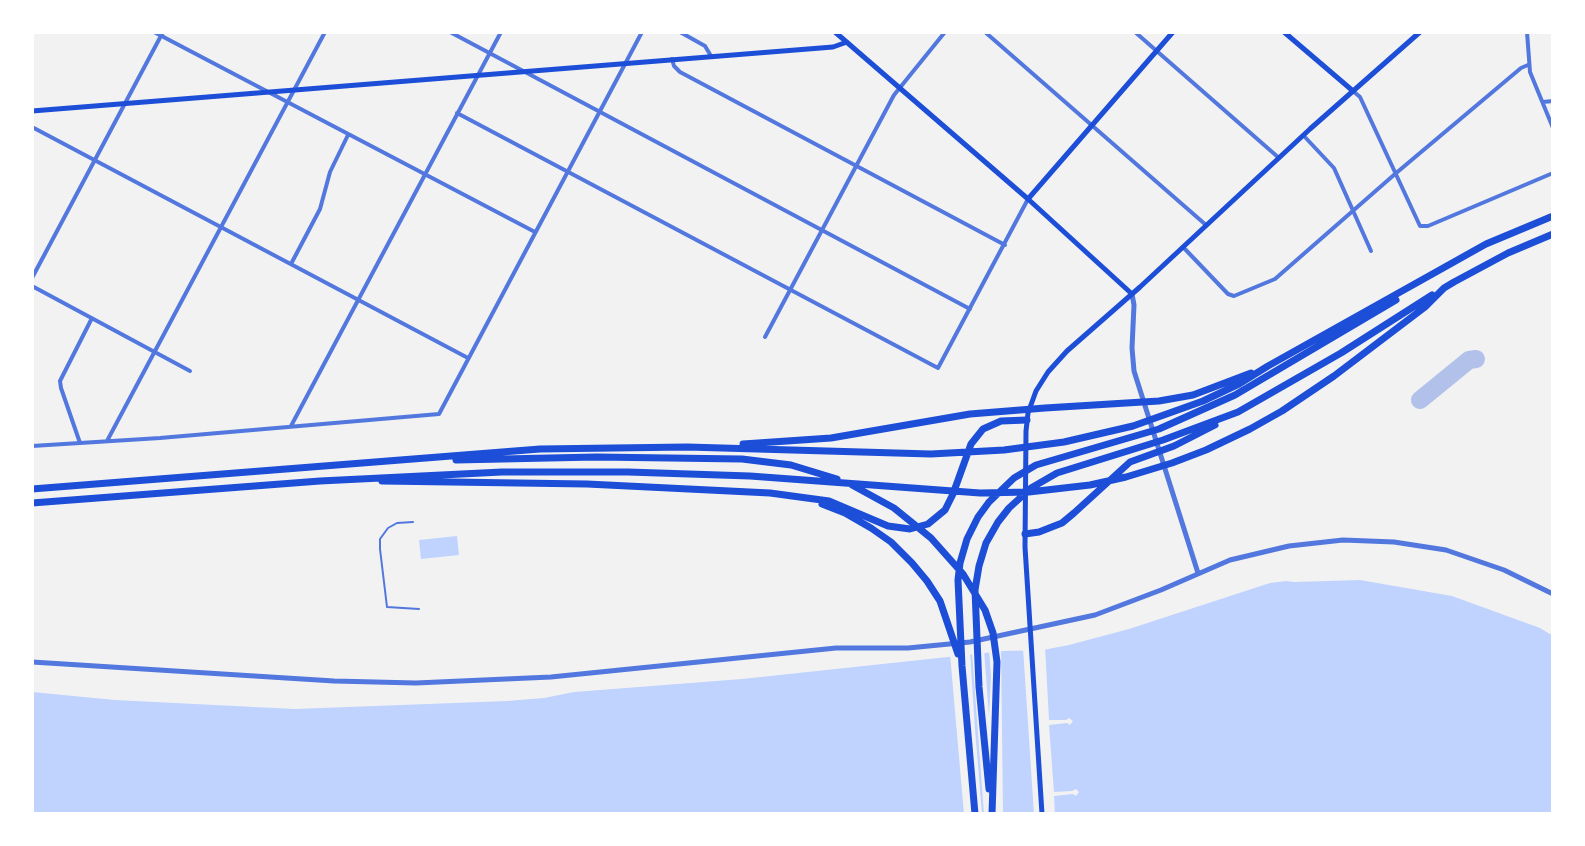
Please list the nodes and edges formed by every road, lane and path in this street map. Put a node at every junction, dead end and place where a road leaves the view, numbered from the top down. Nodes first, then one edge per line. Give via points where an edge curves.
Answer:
1 (154, 32) edge
2 (325, 32) edge
3 (450, 32) edge
4 (501, 32) edge
5 (642, 32) edge
6 (680, 32) edge
7 (835, 32) edge
8 (945, 32) edge
9 (985, 32) edge
10 (1135, 32) edge
11 (1173, 32) edge
12 (1284, 32) edge
13 (1420, 32) edge
14 (1527, 32) edge
15 (162, 34) edge
16 (847, 42) junction
17 (1157, 51) junction
18 (489, 53) junction
19 (711, 56) junction
20 (672, 59) junction
21 (625, 64) junction
22 (1528, 65) junction
23 (525, 72) junction
24 (478, 75) junction
25 (899, 88) junction
26 (295, 89) junction
27 (1353, 91) junction
28 (267, 92) junction
29 (1553, 101) edge
30 (1543, 102) junction
31 (125, 103) junction
32 (288, 103) junction
33 (32, 111) edge
34 (600, 111) junction
35 (457, 113) junction
36 (1092, 125) junction
37 (32, 127) edge
38 (1553, 128) edge
39 (348, 135) junction
40 (1303, 135) junction
41 (1279, 158) junction
42 (95, 159) junction
43 (856, 166) junction
44 (568, 172) junction
45 (1553, 173) edge
46 (1395, 174) junction
47 (424, 175) junction
48 (1028, 199) junction
49 (1352, 210) junction
50 (1553, 216) edge
51 (1206, 225) junction
52 (222, 227) junction
53 (822, 229) junction
54 (535, 232) junction
55 (1553, 234) edge
56 (1005, 245) junction
57 (1183, 247) junction
58 (1371, 251) dead end
59 (291, 264) junction
60 (1441, 270) junction
61 (32, 278) edge
62 (32, 286) edge
63 (1444, 288) junction
64 (790, 290) junction
65 (1132, 294) junction
66 (358, 299) junction
67 (970, 309) junction
68 (92, 318) junction
69 (765, 337) dead end
70 (155, 352) junction
71 (468, 358) junction
72 (1268, 366) junction
73 (190, 371) dead end
74 (1029, 409) junction
75 (1238, 412) junction
76 (1027, 420) junction
77 (291, 426) junction
78 (107, 441) junction
79 (80, 443) junction
80 (32, 446) edge
81 (687, 447) junction
82 (378, 461) junction
83 (320, 481) junction
84 (32, 489) edge
85 (781, 495) junction
86 (32, 503) edge
87 (413, 522) dead end
88 (1025, 534) junction
89 (1198, 573) junction
90 (1553, 594) edge
91 (419, 609) dead end
92 (956, 635) junction
93 (32, 662) edge
94 (975, 814) edge
95 (992, 814) edge
96 (1042, 814) edge

1 - 15 street
2 - 26 street
3 - 18 street
4 - 18 street
5 - 21 street
6 - 19 street via 703,44
7 - 16 main road
8 - 25 street
9 - 36 street
10 - 17 street
11 - 17 main road
12 - 27 main road
13 - 27 main road
14 - 22 street
15 - 28 street
15 - 31 street
16 - 19 main road
16 - 25 main road
17 - 36 main road
17 - 41 street
18 - 23 street
18 - 24 street
19 - 20 main road
20 - 21 main road
20 - 43 street via 680,72
21 - 23 main road
21 - 34 street
22 - 30 street
22 - 46 street
23 - 24 main road
23 - 34 street
24 - 26 main road
24 - 35 street
25 - 43 street
25 - 48 main road
26 - 28 main road
26 - 32 street
27 - 40 main road
27 - 46 street
28 - 31 main road
28 - 32 street
29 - 30 street
30 - 38 street
31 - 33 main road
31 - 42 street
32 - 39 street
32 - 52 street
34 - 44 street
34 - 53 street
35 - 44 street
35 - 47 street
36 - 48 main road
36 - 51 street
37 - 42 street
39 - 47 street
39 - 59 street via 320,209
40 - 41 main road
40 - 49 street via 1334,168
41 - 51 main road
42 - 52 street
42 - 61 street
43 - 53 street
43 - 56 street
44 - 54 street
44 - 64 street
45 - 46 street via 1426,227 1418,224
46 - 49 street
47 - 54 street
47 - 66 street
48 - 56 street
48 - 65 main road
49 - 57 street via 1279,276 1234,296
49 - 58 street
50 - 60 highway
51 - 57 main road
52 - 59 street
52 - 70 street
53 - 64 street
53 - 67 street
54 - 71 street
55 - 63 highway
56 - 67 street
57 - 65 main road
59 - 66 street
60 - 72 highway
60 - 92 highway via 1235,395 1159,429 1021,473 978,517 963,551
62 - 68 street
63 - 75 highway
63 - 83 highway via 1282,411 1183,459 1090,485 956,492 641,472
64 - 67 street via 938,368
64 - 69 street
65 - 74 main road via 1048,372
65 - 89 street via 1134,371
66 - 71 street
66 - 77 street
68 - 70 street
68 - 79 street via 60,381
70 - 73 street
70 - 78 street
71 - 77 street via 439,414
72 - 74 highway via 1193,395
72 - 81 highway via 1156,419 1064,442 980,452
74 - 76 main road
74 - 81 highway via 821,439
75 - 88 highway via 1130,462 1062,523
75 - 95 highway via 1052,476 1026,491 992,532 975,590
76 - 85 highway via 1005,420 983,429 945,510 913,529 888,526 829,501
76 - 88 main road
77 - 78 street
78 - 79 street
79 - 80 street
81 - 82 highway via 540,449
82 - 84 highway
82 - 95 highway via 755,460 824,474 863,490 931,538 979,599 991,627 997,662
83 - 85 highway via 587,484
83 - 86 highway
85 - 92 highway via 834,508 891,542 934,591
87 - 91 lane via 388,528 380,549 387,607
88 - 96 main road
89 - 90 street via 1289,546 1379,541 1470,557
89 - 93 street via 1095,615 970,642 836,648 551,677 360,683
92 - 94 highway

